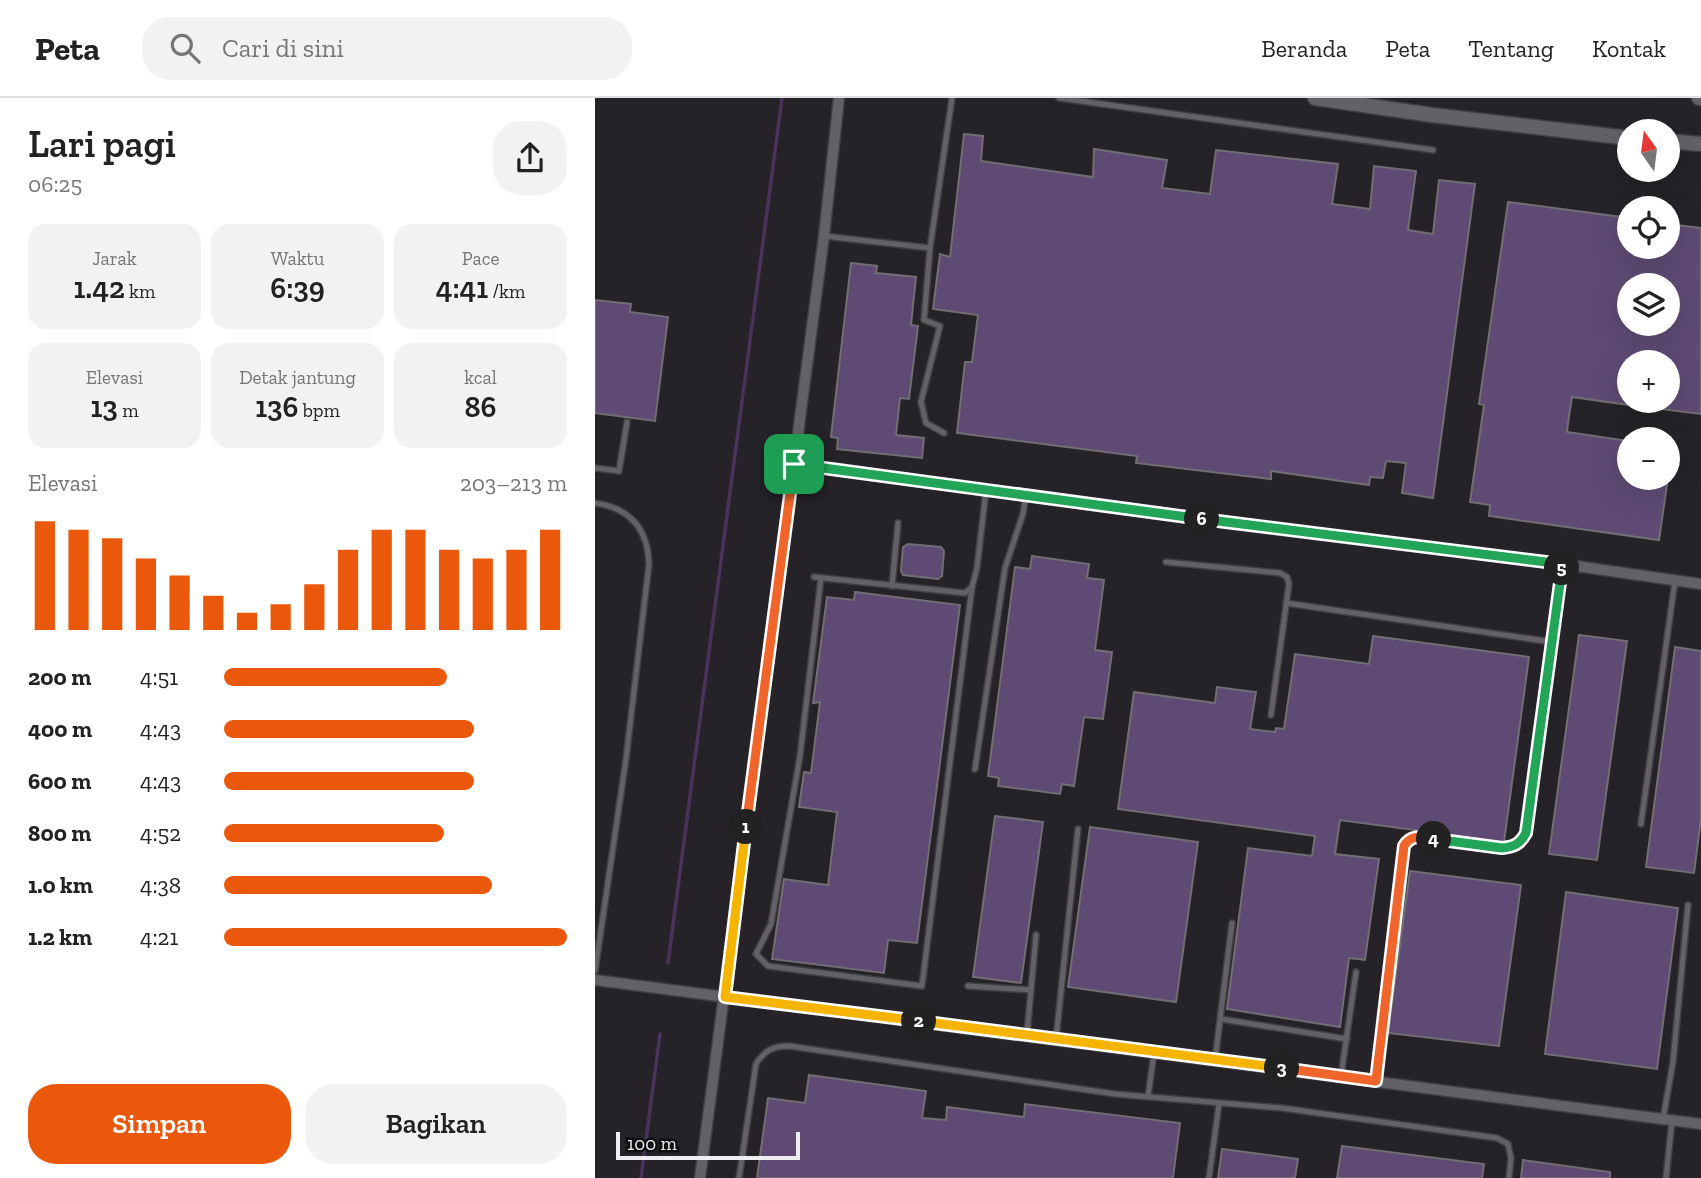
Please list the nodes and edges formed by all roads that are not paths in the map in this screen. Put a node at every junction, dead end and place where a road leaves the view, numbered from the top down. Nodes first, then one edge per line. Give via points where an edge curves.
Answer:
1 (839, 98) edge
2 (952, 98) edge
3 (1059, 98) edge
4 (1314, 98) edge
5 (1617, 137) edge
6 (1680, 142) edge
7 (1701, 144) edge
8 (1433, 150) dead end
9 (824, 236) junction
10 (930, 248) junction
11 (627, 422) dead end
12 (944, 433) dead end
13 (794, 464) junction
14 (595, 468) edge
15 (986, 491) junction
16 (1026, 494) junction
17 (595, 503) edge
18 (898, 523) dead end
19 (1166, 562) dead end
20 (1562, 564) junction
21 (1675, 581) junction
22 (1701, 584) edge
23 (892, 586) junction
24 (972, 587) junction
25 (1286, 603) junction
26 (1552, 642) junction
27 (1271, 715) dead end
28 (975, 769) dead end
29 (1641, 824) dead end
30 (1078, 829) dead end
31 (1688, 905) dead end
32 (1232, 923) dead end
33 (1036, 935) dead end
34 (595, 971) edge
35 (1356, 972) dead end
36 (595, 979) edge
37 (968, 986) dead end
38 (1031, 990) junction
39 (725, 997) junction
40 (1221, 1018) junction
41 (1027, 1034) junction
42 (1056, 1039) junction
43 (1347, 1039) junction
44 (1154, 1053) junction
45 (1215, 1060) junction
46 (1341, 1076) junction
47 (1376, 1081) junction
48 (1147, 1097) junction
49 (1219, 1104) junction
50 (1667, 1120) junction
51 (1701, 1124) edge
52 (700, 1178) edge
53 (739, 1178) edge
54 (1209, 1178) edge
55 (1509, 1178) edge
56 (1666, 1178) edge

1 - 9 street
2 - 10 lane
3 - 8 lane
4 - 5 street
6 - 7 street
9 - 10 lane
9 - 13 street
10 - 12 lane via 924,320 940,326 921,402 926,423
11 - 14 lane via 619,471
13 - 15 street
13 - 39 street
15 - 16 street
15 - 24 lane
16 - 20 street
16 - 28 lane via 1005,568
17 - 34 lane via 613,506 633,519 646,541 649,564
18 - 23 lane
19 - 25 lane via 1280,573 1289,584
20 - 21 street
20 - 26 lane
21 - 22 street
21 - 29 lane
23 - 24 lane via 965,593
23 - 24 lane via 818,578 800,756 771,924 756,954 768,966 922,986
25 - 26 lane
25 - 27 lane
26 - 47 lane via 1526,833 1521,842 1502,848 1413,837 1404,846
30 - 42 lane
31 - 50 lane
32 - 40 lane
33 - 38 lane
35 - 43 lane
36 - 39 street
37 - 38 lane
38 - 41 lane
39 - 41 street
39 - 52 street
40 - 43 lane
40 - 45 lane
41 - 42 street
42 - 44 street
43 - 46 lane
44 - 45 street
44 - 48 lane
45 - 46 street
46 - 47 street
47 - 50 street
48 - 49 lane
48 - 53 lane via 780,1046 763,1054 756,1064
49 - 54 lane
49 - 55 lane via 1282,1108 1497,1138 1508,1144
50 - 51 street
50 - 56 lane

